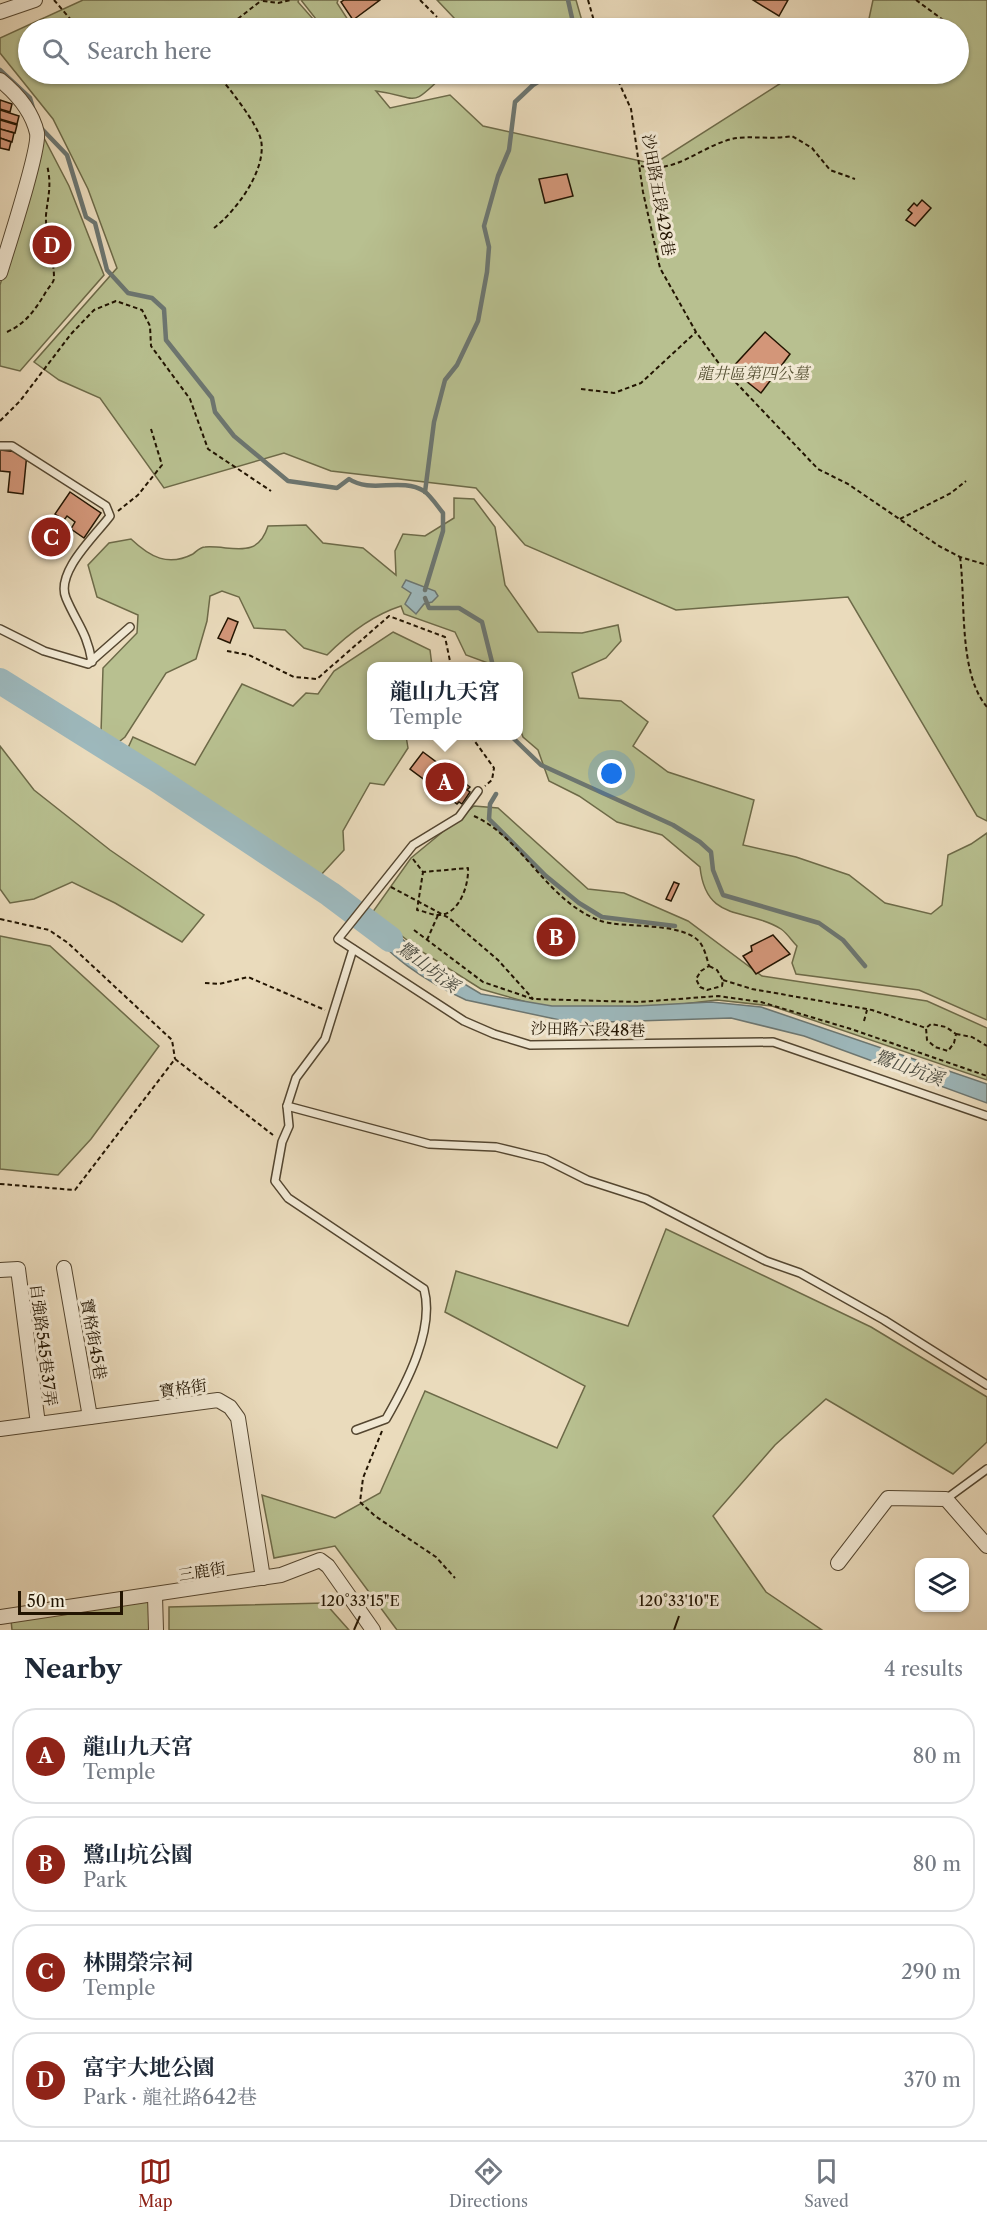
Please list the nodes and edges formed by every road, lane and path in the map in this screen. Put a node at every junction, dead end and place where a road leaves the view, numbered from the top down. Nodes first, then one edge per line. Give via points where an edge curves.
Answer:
1 (35, 0) edge
2 (54, 0) edge
3 (262, 0) edge
4 (291, 0) edge
5 (420, 0) edge
6 (588, 0) edge
7 (916, 0) edge
8 (0, 12) edge
9 (437, 17) dead end
10 (69, 18) edge
11 (239, 18) edge
12 (593, 18) edge
13 (940, 18) edge
14 (0, 80) edge
15 (226, 84) edge
16 (620, 84) edge
17 (35, 144) junction
18 (641, 166) junction
19 (855, 179) dead end
20 (214, 228) dead end
21 (0, 273) edge
22 (7, 332) dead end
23 (696, 332) junction
24 (581, 389) dead end
25 (0, 421) edge
26 (151, 429) dead end
27 (0, 446) edge
28 (966, 481) dead end
29 (271, 491) dead end
30 (110, 516) junction
31 (900, 519) junction
32 (960, 556) junction
33 (987, 565) edge
34 (130, 627) dead end
35 (0, 629) edge
36 (227, 651) dead end
37 (92, 662) junction
38 (450, 662) edge
39 (987, 707) edge
40 (474, 740) edge
41 (478, 791) joint
42 (463, 811) junction
43 (407, 852) junction
44 (423, 872) junction
45 (383, 883) junction
46 (438, 915) junction
47 (0, 919) edge
48 (414, 930) dead end
49 (427, 939) junction
50 (352, 949) junction
51 (709, 966) junction
52 (723, 980) junction
53 (205, 983) dead end
54 (714, 989) junction
55 (714, 996) junction
56 (533, 999) junction
57 (867, 1010) junction
58 (332, 1014) junction
59 (864, 1021) dead end
60 (926, 1028) junction
61 (956, 1034) junction
62 (987, 1046) edge
63 (175, 1059) junction
64 (987, 1076) edge
65 (287, 1106) junction
66 (987, 1116) edge
67 (282, 1142) junction
68 (0, 1184) edge
69 (64, 1268) dead end
70 (0, 1270) edge
71 (987, 1385) edge
72 (390, 1412) junction
73 (90, 1417) junction
74 (38, 1424) junction
75 (0, 1429) edge
76 (356, 1430) dead end
77 (987, 1469) edge
78 (946, 1499) junction
79 (987, 1546) edge
80 (838, 1563) dead end
81 (263, 1578) junction
82 (455, 1578) dead end
83 (155, 1596) junction
84 (0, 1617) edge
85 (156, 1630) edge
86 (373, 1630) edge

1 - 8 street
2 - 10 path
3 - 4 path
3 - 11 path
5 - 9 path
6 - 12 path
7 - 13 path
14 - 17 street via 19,95 37,134
15 - 20 path via 261,141 258,168 250,187 227,218
16 - 18 path, 沙田路五段428巷 via 631,109
17 - 21 street
17 - 22 path via 43,154 50,182 47,237 55,280 26,319
18 - 19 path via 657,170 733,139 792,136 812,148 830,171
18 - 23 path, 沙田路五段428巷 via 660,268
23 - 24 path via 641,383 614,393
23 - 31 path, 沙田路五段428巷 via 723,369 818,469
25 - 29 path via 94,309 116,301 142,310 150,326 151,346 190,399 208,449
26 - 30 path via 162,465 138,495
27 - 30 lane via 12,446 106,506
28 - 31 path
30 - 37 lane via 79,552 68,573 65,596 88,642
31 - 32 path, 沙田路五段428巷
32 - 33 path, 沙田路五段428巷
32 - 39 path via 967,658 972,682
34 - 37 lane
35 - 37 lane via 45,651
36 - 38 path via 249,655 294,677 317,679 389,616 445,637
40 - 41 path via 494,768 492,780
41 - 42 lane, 沙田路六段48巷
42 - 43 lane, 沙田路六段48巷
42 - 51 path via 487,822 506,838 531,867 578,908 601,921 688,933 701,943
43 - 44 path
43 - 45 lane, 沙田路六段48巷
44 - 46 path via 417,910
44 - 46 path via 468,868 469,884 454,909
45 - 50 lane, 沙田路六段48巷 via 338,939
45 - 56 path via 449,918 498,960
46 - 49 path
47 - 63 path via 48,930 68,943 172,1040
48 - 49 path
49 - 56 path via 483,982
50 - 58 lane
50 - 66 lane, 沙田路六段48巷 via 464,1021 531,1045 773,1042
51 - 52 path
51 - 54 path via 696,979 700,987
52 - 54 path via 722,986
52 - 57 path
53 - 58 path via 248,978
54 - 55 path
55 - 56 path via 639,1002
55 - 64 path via 791,1010
57 - 59 path
57 - 60 path
58 - 65 lane via 325,1039 296,1078
60 - 61 path via 931,1024 946,1027
60 - 61 path via 927,1040 934,1047 948,1050
61 - 62 path
63 - 67 path
63 - 68 path via 75,1190
65 - 67 lane via 289,1126
65 - 71 lane via 429,1144 496,1147 545,1160 587,1180 646,1199 766,1261 800,1273
67 - 72 lane via 275,1181 288,1198 424,1289 428,1305 418,1349 410,1377
69 - 73 street, 寶格街45巷
70 - 74 street, 自強路545巷37弄 via 18,1269
72 - 76 lane via 386,1419
72 - 82 path via 368,1461 360,1502 436,1557
73 - 74 street, 寶格街
73 - 81 street, 寶格街 via 218,1400 230,1407 238,1419
74 - 75 street, 寶格街
77 - 78 lane
78 - 79 street
78 - 80 street via 888,1498
81 - 83 street, 三鹿街
81 - 86 street, 三鹿街 via 320,1560
83 - 84 street, 三鹿街
83 - 85 street

